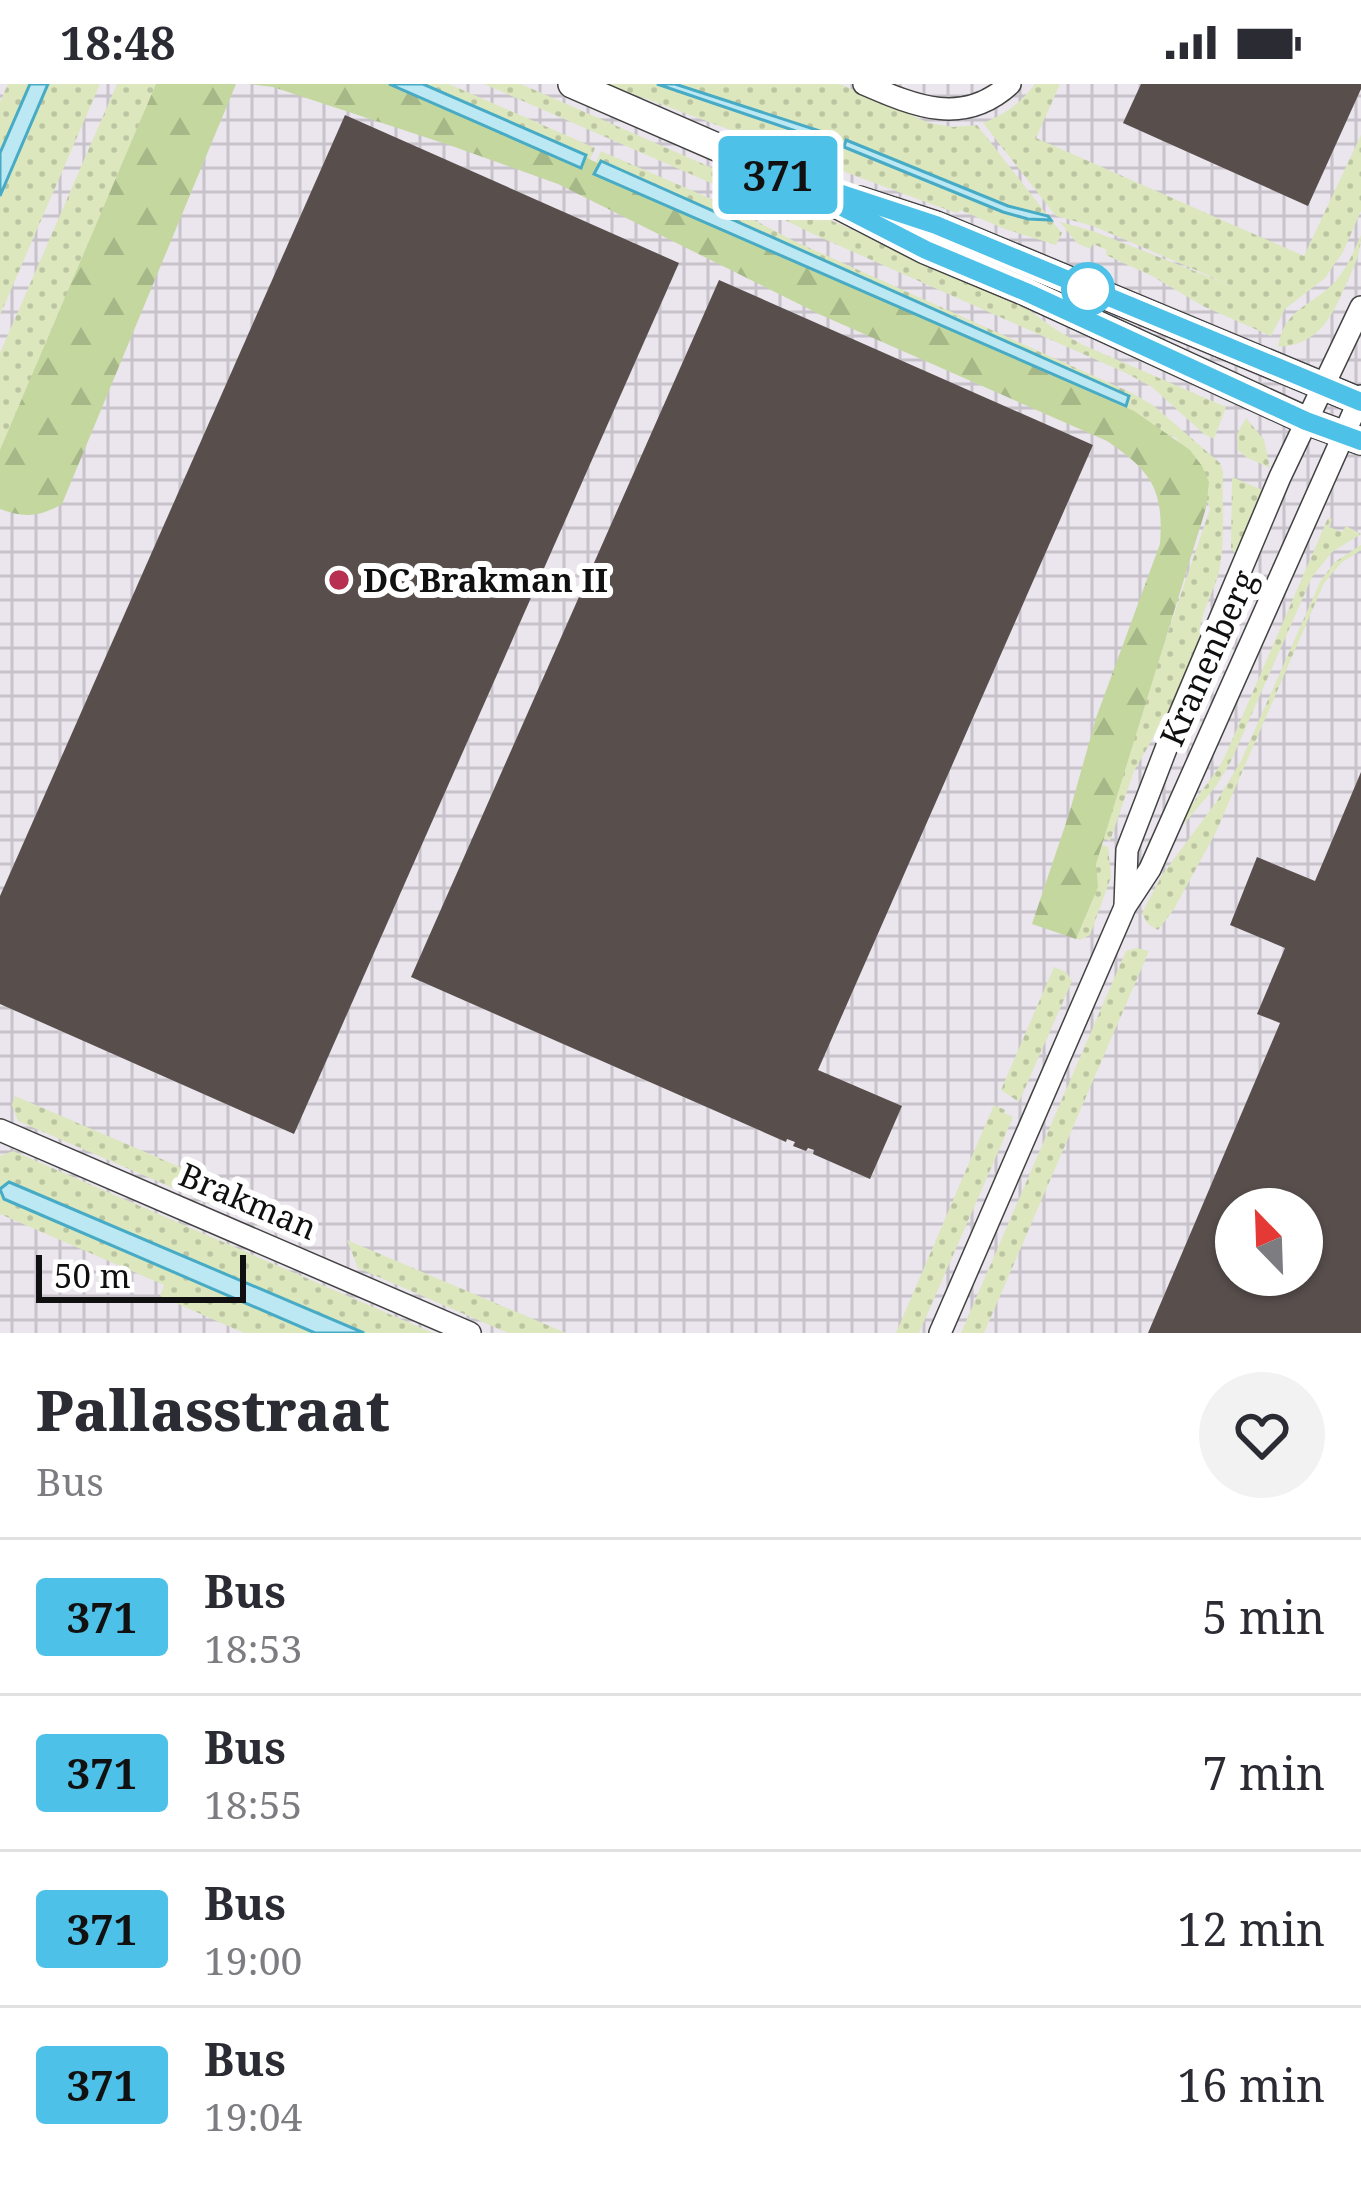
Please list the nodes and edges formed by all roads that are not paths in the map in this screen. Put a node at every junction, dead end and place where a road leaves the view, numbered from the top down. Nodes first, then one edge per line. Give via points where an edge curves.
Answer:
1 (572, 84) edge
2 (864, 84) edge
3 (1010, 84) edge
4 (772, 171) junction
5 (1361, 307) edge
6 (1322, 387) junction
7 (1360, 400) edge
8 (1306, 421) junction
9 (1353, 437) edge
10 (1125, 907) junction
11 (0, 1130) edge
12 (470, 1333) edge
13 (940, 1333) edge

1 - 4 street
2 - 3 street via 911,105 959,110
4 - 6 street via 936,225
4 - 8 street via 926,250
5 - 6 street, Kranenberg
6 - 7 street
6 - 8 street, Kranenberg
7 - 9 street, Kranenberg
8 - 9 street
8 - 10 street, Kranenberg via 1127,850
9 - 10 street, Kranenberg
10 - 13 street, Kranenberg
11 - 12 street, Brakman

